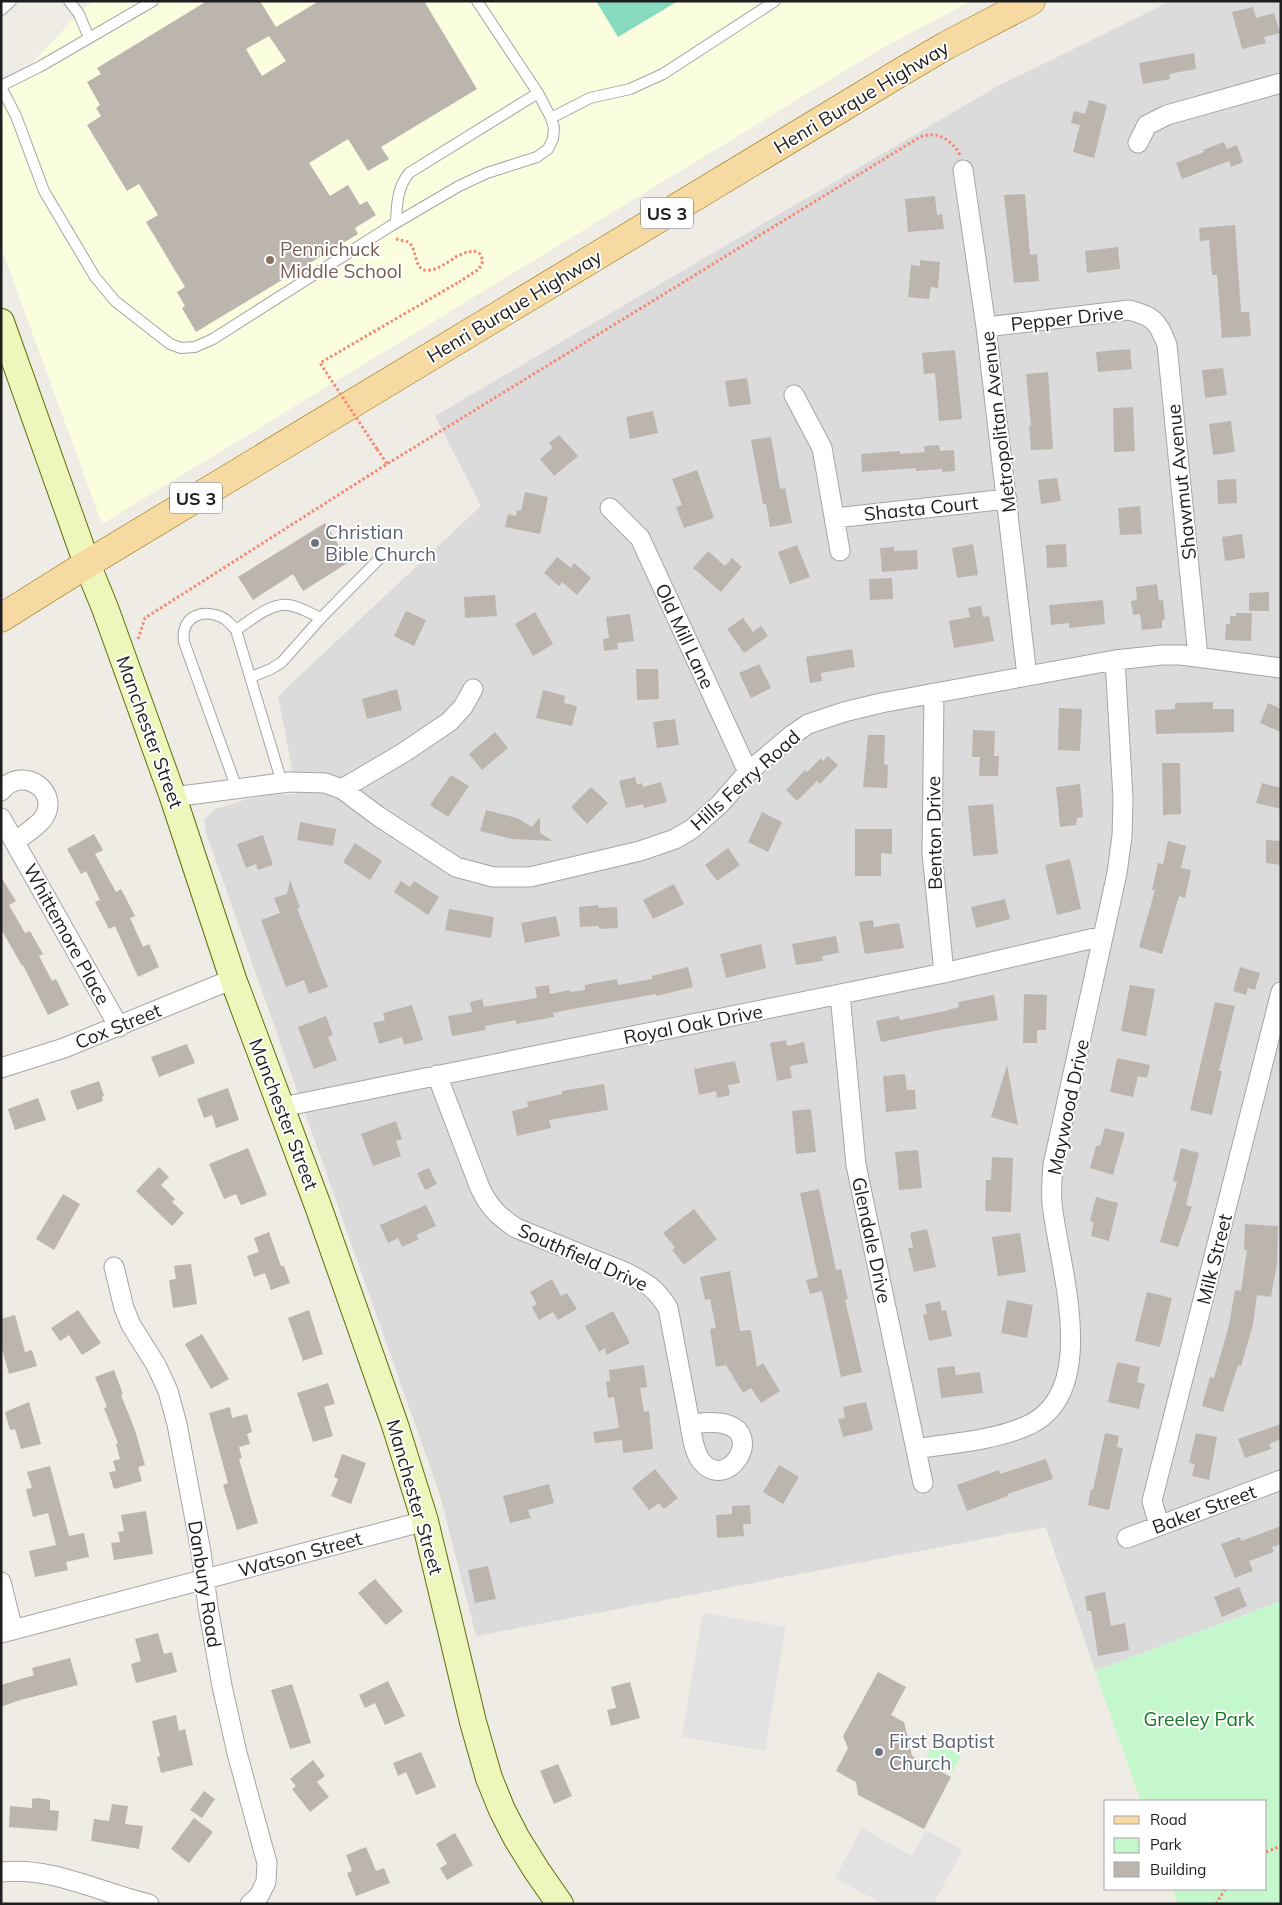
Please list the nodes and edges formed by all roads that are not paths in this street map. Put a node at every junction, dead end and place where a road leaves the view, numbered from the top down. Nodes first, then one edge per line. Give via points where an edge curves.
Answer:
1 (11, 1) edge
2 (153, 1) edge
3 (477, 1) edge
4 (775, 1) edge
5 (1031, 1) edge
6 (72, 2) edge
7 (1, 10) edge
8 (89, 38) junction
9 (1281, 83) edge
10 (1, 87) edge
11 (538, 93) junction
12 (551, 118) junction
13 (1138, 143) dead end
14 (963, 170) road end
15 (396, 222) junction
16 (1147, 314) joint
17 (1, 322) edge
18 (986, 327) junction
19 (794, 395) dead end
20 (1007, 499) junction
21 (610, 508) dead end
22 (836, 518) junction
23 (840, 551) dead end
24 (384, 556) dead end
25 (87, 564) junction
26 (1, 618) edge
27 (321, 618) junction
28 (236, 630) junction
29 (1198, 657) junction
30 (1115, 660) junction
31 (1281, 668) edge
32 (1027, 676) junction
33 (250, 677) junction
34 (472, 689) dead end
35 (934, 694) junction
36 (748, 772) junction
37 (282, 783) junction
38 (237, 788) junction
39 (342, 789) junction
40 (1, 792) edge
41 (174, 796) junction
42 (1, 818) edge
43 (15, 842) junction
44 (1104, 936) junction
45 (944, 973) junction
46 (233, 979) junction
47 (1281, 992) edge
48 (840, 994) junction
49 (119, 1027) junction
50 (1, 1068) edge
51 (437, 1075) junction
52 (282, 1107) junction
53 (114, 1267) dead end
54 (691, 1424) dead end
55 (916, 1449) junction
56 (1281, 1480) edge
57 (923, 1482) dead end
58 (425, 1521) junction
59 (1159, 1525) junction
60 (1127, 1538) dead end
61 (205, 1579) junction
62 (1, 1582) edge
63 (7, 1632) edge
64 (1, 1872) edge
65 (149, 1904) edge
66 (250, 1904) edge
67 (560, 1904) edge

1 - 7 lane
2 - 8 lane
3 - 11 lane
4 - 12 lane via 663,74 630,89 590,98
5 - 25 main road, Henri Burque Highway / US 3 via 901,72
6 - 8 lane
8 - 10 lane
9 - 13 street via 1167,114 1146,125
10 - 15 lane via 16,116 44,191 95,277 115,300 170,344 181,348 196,347 213,339
11 - 12 lane
11 - 15 lane via 409,173 398,194
12 - 15 lane via 553,139 548,149 537,158 487,173
14 - 18 street, Metropolitan Avenue
16 - 18 street, Pepper Drive via 1129,310
16 - 29 street, Shawmut Avenue via 1160,328 1167,345
17 - 25 street, Manchester Street
18 - 20 street, Metropolitan Avenue
19 - 22 street via 822,448
20 - 22 street, Shasta Court
20 - 32 street, Metropolitan Avenue
21 - 36 street, Old Mill Lane via 640,538
22 - 23 street
24 - 27 lane
25 - 26 main road, Henri Burque Highway / US 3
25 - 41 street, Manchester Street
27 - 28 lane via 289,605 278,606
27 - 33 lane via 282,662
28 - 33 lane
28 - 38 lane via 227,620 209,614 190,618 182,634
29 - 30 street, Hills Ferry Road via 1181,654
29 - 31 street, Hills Ferry Road
30 - 32 street, Hills Ferry Road
30 - 44 street, Maywood Drive via 1123,798 1122,836
32 - 35 street, Hills Ferry Road
33 - 37 lane
34 - 39 street via 449,722
35 - 36 street, Hills Ferry Road via 844,712 808,724
35 - 45 street, Benton Drive via 932,853
36 - 39 street, Hills Ferry Road via 720,804 692,829 675,839 640,851 530,877 511,878 493,877 456,867
37 - 38 street, Hills Ferry Road
37 - 39 street, Hills Ferry Road via 325,783
38 - 41 street, Hills Ferry Road
40 - 43 street, Whittemore Place via 13,781 29,780 37,784 47,797 48,805 42,820
41 - 46 street, Manchester Street
42 - 43 street, Whittemore Place
43 - 49 street, Whittemore Place
44 - 45 street, Royal Oak Drive
44 - 55 street, Maywood Drive via 1053,1165 1052,1203 1070,1314 1071,1352 1062,1388 1054,1404 1041,1418 1025,1427 989,1437
45 - 48 street, Royal Oak Drive
46 - 49 street, Cox Street
46 - 52 street, Manchester Street
47 - 59 street, Milk Street via 1152,1501
48 - 51 street, Royal Oak Drive
48 - 55 street, Glendale Drive via 856,1165
49 - 50 street, Cox Street
51 - 52 street, Royal Oak Drive
51 - 54 street, Southfield Drive via 480,1188 488,1204 501,1218 516,1228 642,1280 658,1292 668,1308
52 - 58 street, Manchester Street via 395,1425
53 - 61 street, Danbury Road via 124,1308 156,1365 173,1405
55 - 57 street, Glendale Drive
56 - 59 street, Baker Street
58 - 61 street, Watson Street
58 - 67 street, Manchester Street via 472,1722 489,1778 517,1839
59 - 60 street, Baker Street
61 - 63 street, Watson Street
61 - 66 street, Danbury Road via 222,1686 237,1754 268,1863 266,1882 259,1896
62 - 63 street
64 - 65 street via 46,1874

